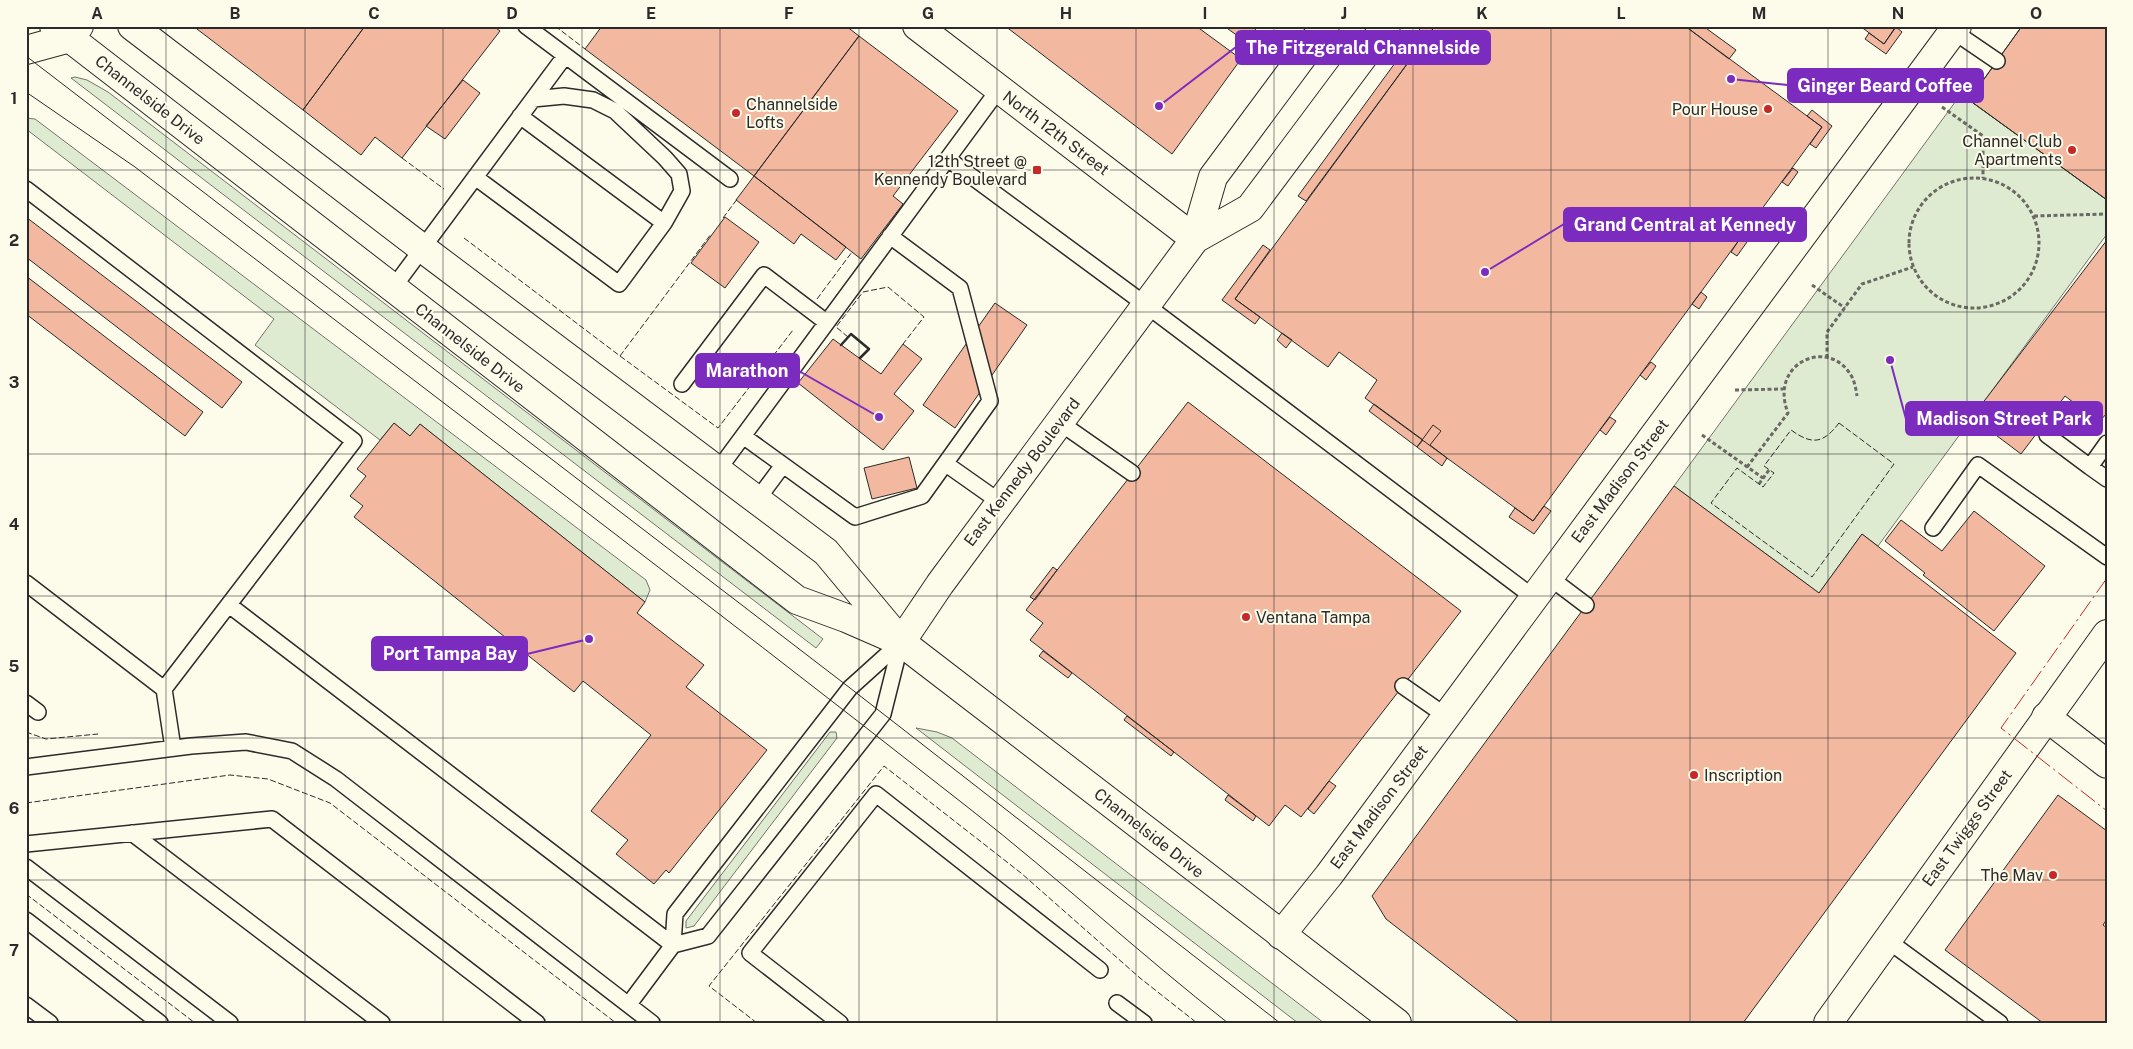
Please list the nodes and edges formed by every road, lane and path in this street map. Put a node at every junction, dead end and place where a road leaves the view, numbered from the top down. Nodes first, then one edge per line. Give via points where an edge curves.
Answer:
1 (132, 26) edge
2 (526, 26) edge
3 (917, 26) edge
4 (1325, 26) edge
5 (1386, 26) edge
6 (1955, 29) edge
7 (68, 30) edge
8 (26, 50) edge
9 (565, 56) junction
10 (1997, 61) dead end
11 (999, 89) junction
12 (533, 99) junction
13 (1942, 107) dead end
14 (520, 116) junction
15 (948, 159) junction
16 (475, 177) junction
17 (1983, 178) junction
18 (730, 179) dead end
19 (26, 189) edge
20 (2107, 214) edge
21 (2033, 216) junction
22 (664, 223) junction
23 (890, 236) junction
24 (1195, 239) junction
25 (422, 248) junction
26 (1913, 267) junction
27 (1812, 284) dead end
28 (393, 288) junction
29 (1146, 305) junction
30 (1845, 308) junction
31 (826, 322) junction
32 (1827, 358) junction
33 (682, 384) dead end
34 (1783, 389) junction
35 (1735, 390) dead end
36 (1857, 396) dead end
37 (1059, 422) junction
38 (1702, 435) dead end
39 (2047, 435) dead end
40 (743, 436) junction
41 (2107, 443) edge
42 (946, 464) junction
43 (784, 465) junction
44 (1747, 467) junction
45 (2090, 467) junction
46 (718, 470) junction
47 (1769, 470) dead end
48 (1132, 473) dead end
49 (1763, 478) junction
50 (2107, 479) edge
51 (1759, 484) dead end
52 (757, 500) junction
53 (1000, 502) junction
54 (1933, 528) dead end
55 (2107, 557) edge
56 (26, 583) edge
57 (1541, 587) junction
58 (229, 605) junction
59 (1586, 605) dead end
60 (2107, 634) edge
61 (901, 642) junction
62 (1403, 686) dead end
63 (164, 689) junction
64 (1446, 716) junction
65 (2046, 717) junction
66 (173, 748) junction
67 (2107, 764) edge
68 (29, 766) edge
69 (132, 833) junction
70 (26, 844) edge
71 (26, 867) edge
72 (26, 920) edge
73 (1281, 935) junction
74 (1887, 940) junction
75 (673, 945) junction
76 (1100, 970) dead end
77 (1117, 1003) dead end
78 (629, 1004) junction
79 (26, 1005) edge
80 (50, 1023) edge
81 (160, 1023) edge
82 (230, 1023) edge
83 (382, 1023) edge
84 (537, 1023) edge
85 (652, 1023) edge
86 (840, 1023) edge
87 (1144, 1023) edge
88 (1397, 1023) edge
89 (1828, 1023) edge
90 (2000, 1023) edge

1 - 25 main road, Channelside Drive
2 - 9 lane
3 - 11 main road, North 12th Street
4 - 24 main road via 1213,177
5 - 24 main road via 1250,208
6 - 10 lane
6 - 57 main road, East Madison Street
7 - 8 main road
7 - 28 main road, Channelside Drive
9 - 12 lane
9 - 18 lane
11 - 15 lane
11 - 24 main road, North 12th Street
12 - 14 lane
12 - 22 lane via 564,96 594,100 615,111 666,158 679,174 682,190
13 - 17 path via 1983,136
14 - 16 lane
14 - 22 lane
15 - 23 lane
15 - 29 lane
16 - 22 lane via 619,284
16 - 25 lane
17 - 21 path via 2007,186 2024,200
17 - 26 path via 1965,178 1944,184 1926,197 1914,215 1908,236
19 - 58 lane via 354,442
20 - 21 path
21 - 26 path via 2039,241 2037,262 2027,282 2011,297 1992,306 1970,309 1949,304 1931,294
23 - 31 lane
23 - 42 lane via 960,288 990,401
24 - 29 main road, East Kennedy Boulevard
25 - 28 lane
25 - 46 main road, Channelside Drive
26 - 30 path via 1862,284
27 - 30 path
28 - 61 main road, Channelside Drive via 797,600
29 - 37 main road, East Kennedy Boulevard
29 - 57 lane
30 - 32 path via 1827,332
31 - 33 lane via 764,275
31 - 40 lane
32 - 34 path via 1815,357 1794,367
32 - 36 path via 1847,369 1854,380
34 - 35 path
34 - 44 path via 1788,413
37 - 48 lane
37 - 53 main road, East Kennedy Boulevard
38 - 44 path
39 - 45 lane
40 - 43 lane
40 - 46 lane
41 - 45 lane
42 - 43 lane via 922,496 855,517
42 - 53 lane
43 - 52 lane
44 - 49 path
45 - 50 lane
46 - 52 main road, Channelside Drive
47 - 49 path
49 - 51 path
52 - 61 main road, Channelside Drive via 826,552
53 - 61 main road, East Kennedy Boulevard
54 - 55 lane via 1978,465
56 - 63 lane
57 - 59 lane
57 - 64 main road, East Madison Street
58 - 63 lane
58 - 75 lane
60 - 65 main road, East Twiggs Street
61 - 73 main road, Channelside Drive
61 - 75 lane via 850,688 675,914
61 - 75 lane via 883,714 708,936
62 - 64 lane
63 - 66 lane
64 - 73 main road, East Madison Street
65 - 67 main road
65 - 74 main road, East Twiggs Street
66 - 68 lane
66 - 78 lane via 246,742 292,751 344,785
69 - 70 lane
69 - 83 lane
69 - 84 lane via 272,819
71 - 82 lane
72 - 81 lane
73 - 88 main road, Channelside Drive
74 - 89 main road, East Twiggs Street
74 - 90 lane
75 - 78 lane
76 - 86 lane via 876,794 750,953
77 - 87 lane
78 - 85 lane
79 - 80 lane

